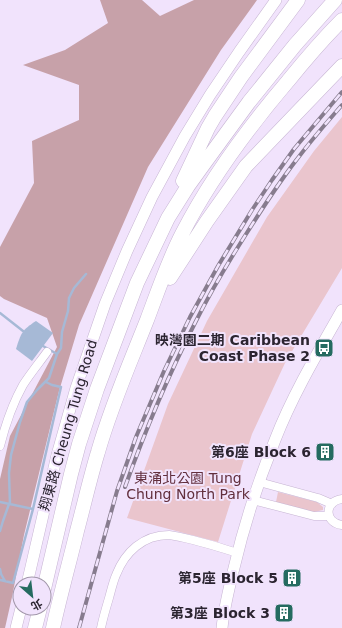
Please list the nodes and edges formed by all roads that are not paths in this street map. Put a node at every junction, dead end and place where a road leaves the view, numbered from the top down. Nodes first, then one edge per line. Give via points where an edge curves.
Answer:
1 (276, 0) edge
2 (298, 0) edge
3 (336, 0) edge
4 (342, 20) edge
5 (342, 66) edge
6 (168, 218) junction
7 (152, 308) junction
8 (342, 310) edge
9 (47, 352) dead end
10 (0, 446) edge
11 (259, 482) junction
12 (342, 499) edge
13 (253, 500) junction
14 (332, 504) junction
15 (329, 516) junction
16 (342, 525) edge
17 (237, 553) junction
18 (29, 576) edge
19 (47, 576) edge
20 (19, 616) edge
21 (38, 616) edge
22 (16, 628) edge
23 (35, 628) edge
24 (52, 628) edge
25 (101, 628) edge
26 (222, 628) edge

1 - 18 main road, 翔東路 Cheung Tung Road via 210,95 185,136 152,196 124,258 76,388 57,455
2 - 6 highway via 208,128
3 - 6 highway via 249,102
4 - 7 highway via 264,110 220,170 183,233
5 - 7 highway via 246,166 207,221
6 - 19 highway via 137,283 96,389 71,474
7 - 24 highway via 98,451
8 - 11 main road via 293,400
9 - 10 street via 23,386
11 - 13 main road
11 - 14 street
12 - 14 street
13 - 15 street via 314,516
13 - 17 main road
14 - 15 street
15 - 16 street via 334,523
17 - 25 street via 170,535 157,536 142,542 128,554 115,575
17 - 26 main road
20 - 22 main road
21 - 23 highway

